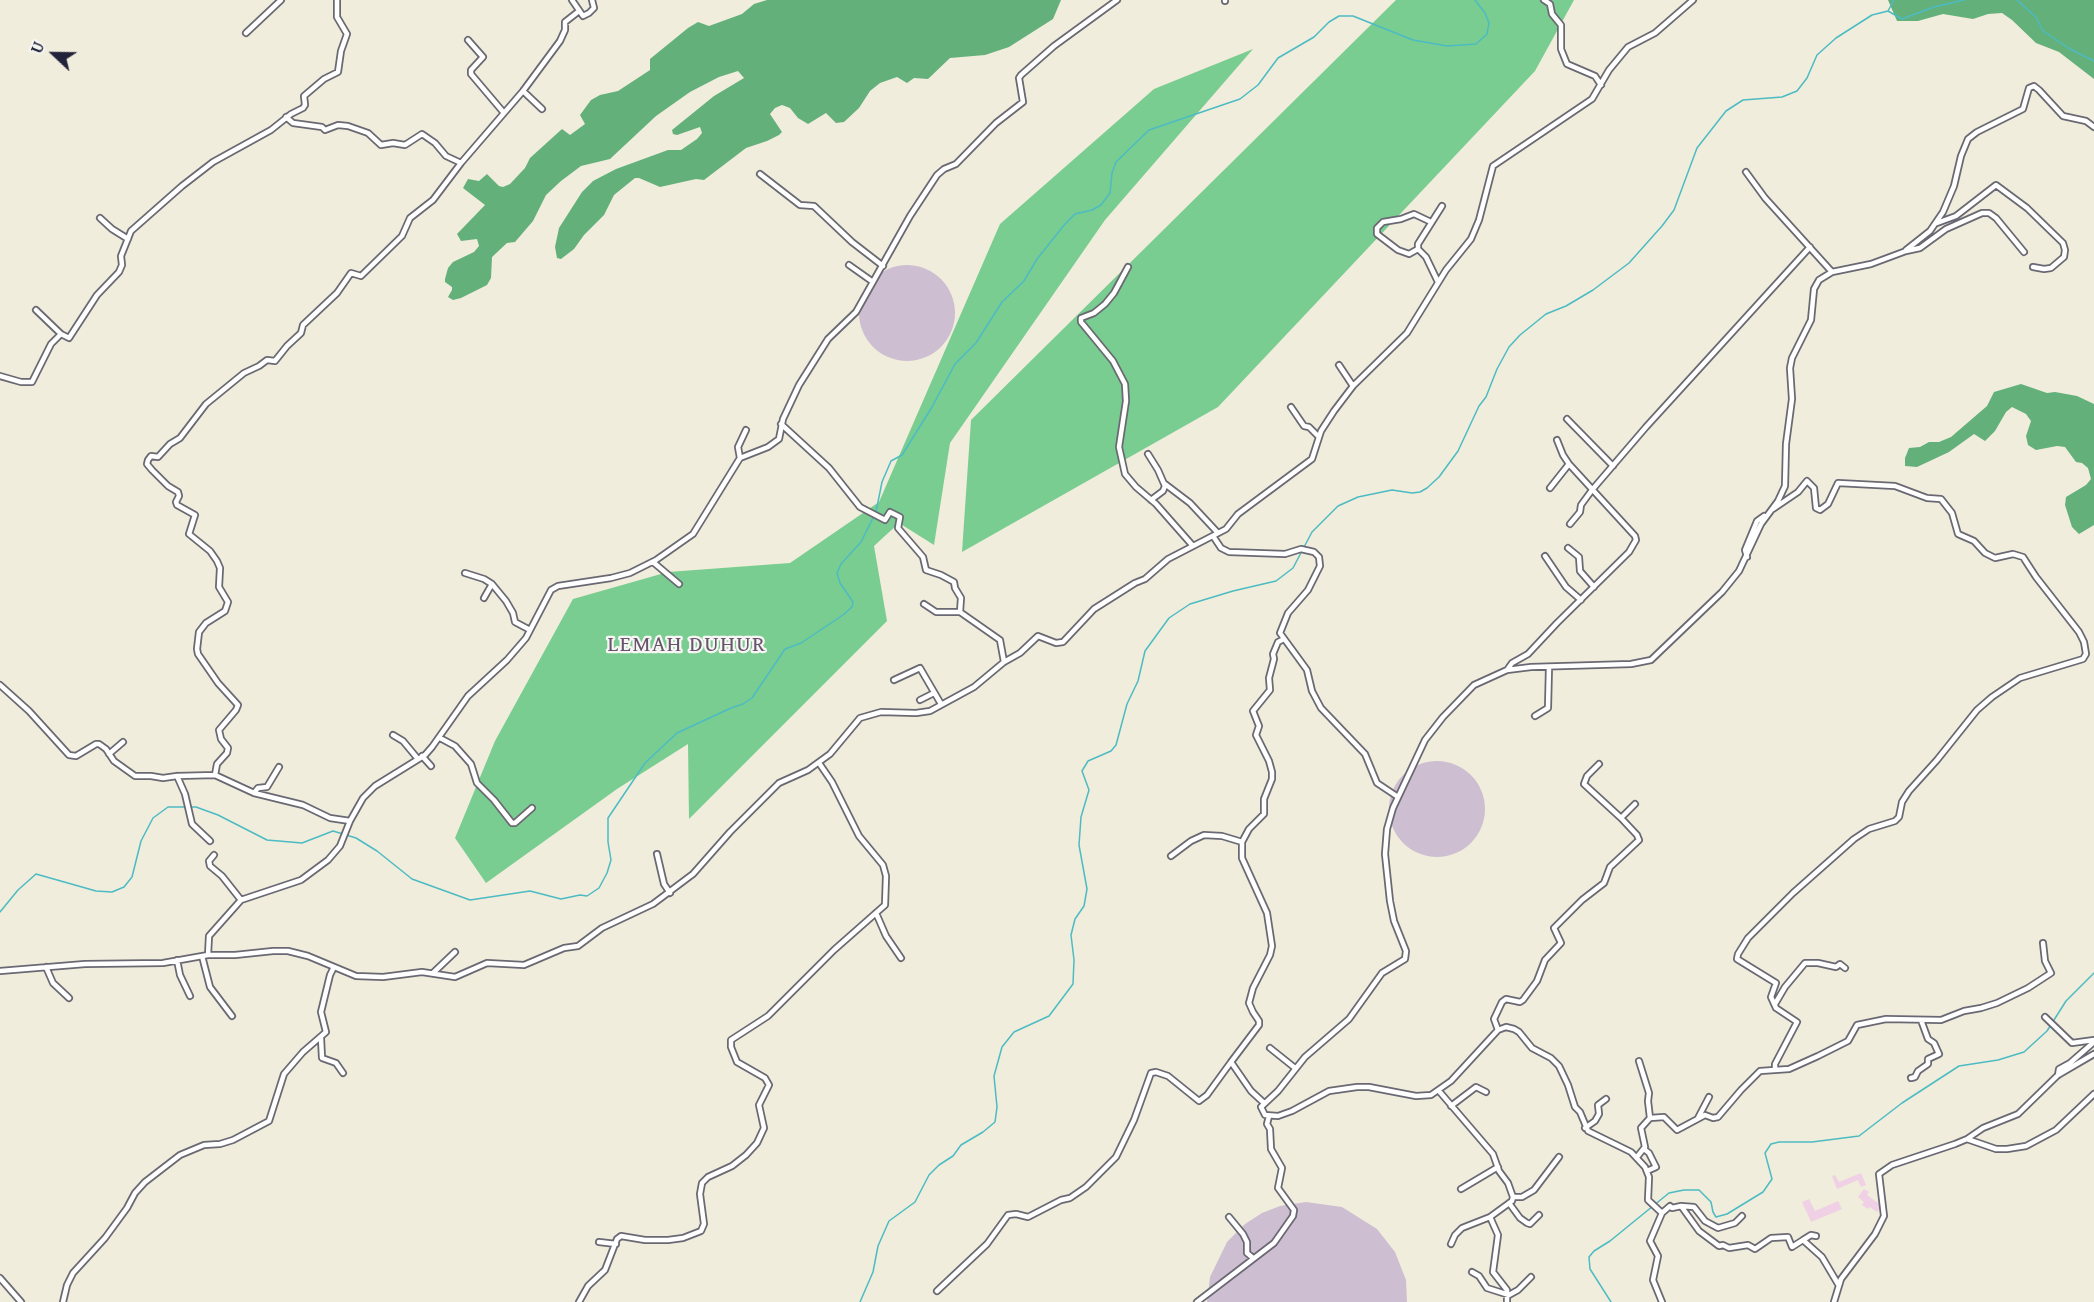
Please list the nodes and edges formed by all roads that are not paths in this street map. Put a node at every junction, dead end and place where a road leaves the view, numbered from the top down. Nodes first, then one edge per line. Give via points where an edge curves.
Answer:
1 (281, 0) edge
2 (337, 0) edge
3 (572, 0) edge
4 (592, 0) edge
5 (1117, 0) edge
6 (1544, 0) edge
7 (1693, 0) edge
8 (579, 11) junction
9 (246, 33) dead end
10 (468, 40) dead end
11 (1601, 85) junction
12 (523, 91) junction
13 (542, 109) dead end
14 (504, 113) junction
15 (286, 117) junction
16 (2094, 127) edge
17 (461, 163) junction
18 (1746, 172) dead end
19 (760, 174) dead end
20 (1442, 206) dead end
21 (100, 218) dead end
22 (1431, 222) junction
23 (1937, 223) junction
24 (128, 239) junction
25 (1810, 247) junction
26 (1418, 249) junction
27 (1906, 251) junction
28 (2024, 252) dead end
29 (849, 265) dead end
30 (883, 266) junction
31 (1128, 267) dead end
32 (2033, 267) dead end
33 (1832, 272) junction
34 (873, 282) junction
35 (1438, 282) junction
36 (36, 310) dead end
37 (61, 334) junction
38 (1339, 365) dead end
39 (0, 376) edge
40 (1353, 386) junction
41 (1291, 407) dead end
42 (1567, 419) dead end
43 (781, 424) junction
44 (746, 430) dead end
45 (1318, 436) junction
46 (1557, 440) dead end
47 (1148, 454) dead end
48 (740, 458) junction
49 (1569, 464) junction
50 (1613, 466) junction
51 (1165, 484) junction
52 (1550, 488) dead end
53 (1592, 490) junction
54 (1151, 500) junction
55 (1771, 510) junction
56 (1570, 524) dead end
57 (1215, 535) junction
58 (1193, 546) junction
59 (1568, 548) dead end
60 (1545, 556) dead end
61 (653, 562) junction
62 (465, 573) dead end
63 (492, 584) junction
64 (679, 584) dead end
65 (1594, 587) junction
66 (484, 598) dead end
67 (1581, 600) junction
68 (924, 604) dead end
69 (960, 612) junction
70 (530, 630) junction
71 (1284, 639) junction
72 (1004, 662) junction
73 (1549, 668) junction
74 (1507, 670) junction
75 (894, 680) dead end
76 (0, 685) edge
77 (934, 693) junction
78 (920, 700) dead end
79 (941, 704) junction
80 (1535, 716) dead end
81 (393, 735) dead end
82 (440, 738) junction
83 (123, 742) dead end
84 (109, 754) junction
85 (420, 758) junction
86 (819, 763) junction
87 (1599, 764) dead end
88 (431, 766) dead end
89 (279, 767) dead end
90 (215, 775) junction
91 (177, 776) junction
92 (254, 793) junction
93 (1398, 797) junction
94 (1635, 804) dead end
95 (532, 808) dead end
96 (1621, 818) junction
97 (350, 821) junction
98 (210, 841) dead end
99 (1242, 842) junction
100 (657, 854) dead end
101 (213, 855) dead end
102 (1171, 856) dead end
103 (670, 893) junction
104 (241, 900) junction
105 (876, 913) junction
106 (2043, 943) dead end
107 (454, 952) dead end
108 (205, 955) junction
109 (901, 958) dead end
110 (177, 960) junction
111 (46, 967) junction
112 (334, 967) junction
113 (1845, 968) dead end
114 (0, 971) edge
115 (433, 973) junction
116 (190, 996) dead end
117 (69, 999) dead end
118 (1775, 1004) junction
119 (232, 1016) dead end
120 (2045, 1017) dead end
121 (1921, 1020) junction
122 (1498, 1030) junction
123 (321, 1038) junction
124 (2094, 1041) edge
125 (1270, 1048) dead end
126 (2094, 1054) edge
127 (1639, 1061) dead end
128 (1231, 1062) junction
129 (1295, 1068) junction
130 (1775, 1070) junction
131 (343, 1073) dead end
132 (2058, 1075) junction
133 (1911, 1078) dead end
134 (1439, 1091) junction
135 (1486, 1092) dead end
136 (2094, 1094) edge
137 (1709, 1097) dead end
138 (1606, 1099) dead end
139 (1264, 1103) junction
140 (1450, 1106) junction
141 (1269, 1116) junction
142 (1650, 1118) junction
143 (1698, 1118) junction
144 (1585, 1128) junction
145 (1967, 1139) junction
146 (1644, 1149) junction
147 (1559, 1157) dead end
148 (1637, 1157) junction
149 (1498, 1167) junction
150 (1647, 1171) junction
151 (1461, 1188) dead end
152 (1514, 1197) junction
153 (1509, 1203) junction
154 (1681, 1206) junction
155 (1661, 1212) junction
156 (1539, 1215) dead end
157 (1742, 1216) dead end
158 (1229, 1217) dead end
159 (1490, 1217) junction
160 (1816, 1236) dead end
161 (1803, 1240) junction
162 (599, 1242) dead end
163 (616, 1244) junction
164 (1451, 1244) dead end
165 (1252, 1258) junction
166 (1472, 1272) dead end
167 (1531, 1277) dead end
168 (0, 1278) edge
169 (1838, 1284) junction
170 (938, 1291) dead end
171 (1508, 1294) junction
172 (21, 1302) edge
173 (63, 1302) edge
174 (579, 1302) edge
175 (1197, 1302) edge
176 (1507, 1302) edge
177 (1662, 1302) edge
178 (1834, 1302) edge

1 - 9 street
2 - 15 street via 337,17 347,34 338,72 310,90 304,96 304,107
3 - 8 street
4 - 8 street via 594,8 589,13 583,16
5 - 30 street via 1020,76 1023,101 956,164 939,172
6 - 11 street via 1561,25 1560,43 1567,64 1594,76
7 - 11 street via 1654,33 1628,47
8 - 12 street via 565,22 560,40
10 - 14 street via 483,57 471,74
11 - 35 street via 1592,99 1493,166 1476,229
12 - 13 street
12 - 14 street
14 - 17 street
15 - 17 street via 293,123 325,130 348,126 368,133 381,145 405,145 422,134 446,156
15 - 24 street via 191,179 131,231
16 - 23 street via 2089,122 2063,116 2039,90 2029,88 2022,109 1968,139
17 - 90 street via 433,200 410,218 404,233 363,275 351,273 275,362 268,360 244,373 206,404 180,438 147,462 165,484 178,492 177,505 195,515 189,534 217,561 219,587 228,602 225,611 199,632 197,649 218,683 238,705 219,730 228,748
18 - 25 street
19 - 30 street via 800,205 813,206
20 - 22 street
21 - 24 street
22 - 26 street
22 - 26 street via 1414,214 1383,222 1377,228 1377,234 1398,250 1409,254
23 - 27 street
23 - 32 street via 1956,216 1996,185 2063,243 2064,257 2051,268
24 - 37 street via 119,272 97,295 69,338
25 - 33 street
25 - 50 street
26 - 35 street
27 - 28 street via 1920,248 1946,230 1985,213 1996,218
27 - 33 street via 1879,262
29 - 34 street
30 - 34 street
31 - 54 street via 1105,304 1081,322 1122,376 1126,395 1119,447 1123,469
33 - 55 street via 1815,286 1811,320 1791,358 1785,486
34 - 43 street via 856,312 819,351
35 - 40 street via 1403,338
36 - 37 street
37 - 39 street via 45,353 32,382
38 - 40 street
40 - 45 street
41 - 45 street via 1304,426
42 - 50 street
43 - 48 street via 775,443
43 - 69 street via 829,468 860,507 885,520 890,512 900,517 898,528 923,557 926,570 954,582 962,597
44 - 48 street via 738,447
45 - 57 street via 1312,459
46 - 49 street
47 - 51 street
48 - 61 street via 698,529
49 - 52 street
49 - 53 street
50 - 53 street
51 - 54 street via 1164,490
51 - 57 street via 1190,503
53 - 56 street
53 - 65 street via 1636,540
54 - 58 street
55 - 73 street via 1739,571 1651,660
55 - 118 street via 1798,492 1806,481 1814,488 1816,508 1820,510 1828,504 1838,483 1895,486 1941,500 1952,513 1958,534 1974,541 1985,553 1995,558 2013,554 2023,557 2079,632 2086,654 2083,659 2020,678 1984,703 1909,790 1895,821 1869,829 1854,839 1748,938 1737,959 1776,983 1771,997
57 - 58 street
57 - 71 street via 1221,548 1229,552 1285,554 1302,549 1317,555 1320,566 1308,590 1288,613 1280,633
58 - 72 street via 1094,609 1063,642 1038,636
59 - 65 street via 1579,557 1580,571
60 - 67 street via 1566,587
61 - 64 street
61 - 70 street via 611,578 558,586 551,590
62 - 63 street
63 - 66 street
63 - 70 street via 506,601 515,622
65 - 67 street
67 - 74 street
68 - 69 street via 936,612
69 - 72 street via 1000,640
70 - 82 street via 507,660 468,696
71 - 93 street via 1307,670 1321,708 1365,754 1377,783
71 - 99 street via 1278,642 1273,654 1269,693 1253,711 1259,726 1256,735 1269,761 1272,779 1264,800 1264,814
72 - 79 street via 974,687
73 - 74 street
73 - 80 street via 1548,709
74 - 93 street via 1474,685 1443,717 1425,740
75 - 77 street via 920,668
76 - 84 street via 69,755 76,756 96,744
77 - 78 street
77 - 79 street
79 - 86 street via 925,712 863,717
81 - 85 street
82 - 85 street
82 - 95 street via 455,746 471,764 477,783 512,823
83 - 84 street
84 - 91 street via 135,776
85 - 88 street
85 - 97 street via 375,786
86 - 103 street via 775,786 702,866
86 - 105 street via 859,836 884,868 885,904
87 - 96 street via 1584,784
89 - 92 street via 267,787
90 - 91 street
90 - 92 street
91 - 98 street via 192,824
92 - 97 street
93 - 129 street via 1388,825 1385,854 1391,908 1406,951 1405,959 1382,973 1345,1023
94 - 96 street
96 - 122 street via 1639,840 1610,867 1604,883 1554,928 1561,943 1545,960 1524,1000 1502,1002 1494,1019
97 - 104 street via 344,838 328,860 301,880
99 - 102 street via 1204,836
99 - 128 street via 1242,858 1268,913 1272,945 1249,1003 1259,1025
100 - 103 street
101 - 104 street via 210,866
103 - 115 street via 602,928 578,946 524,965 488,963 455,977
104 - 108 street via 209,936
105 - 109 street
105 - 163 street via 768,1016 731,1040 737,1062 768,1081 759,1110 764,1128 759,1141 746,1155 702,1183 701,1231 668,1240 621,1236
106 - 121 street via 2044,961 2051,973 2038,982 1989,1006 1941,1020
107 - 115 street
108 - 110 street
108 - 112 street via 288,951
108 - 119 street via 210,987
110 - 111 street
110 - 116 street
111 - 114 street
111 - 117 street via 53,983
112 - 115 street via 361,977
112 - 123 street via 321,1012 326,1031
113 - 118 street via 1840,964 1835,968 1805,963
118 - 130 street via 1779,1012 1797,1024
120 - 124 street via 2073,1044
121 - 130 street via 1886,1019 1859,1024 1845,1043 1791,1068
121 - 133 street via 1939,1054 1928,1059 1928,1064
122 - 134 street
122 - 144 street via 1517,1030 1532,1048 1556,1062
123 - 131 street via 322,1058 336,1063
123 - 173 street via 284,1074 268,1122 228,1142 200,1146 180,1155 141,1186 108,1234 73,1273
124 - 132 street via 2059,1069
125 - 129 street
126 - 132 street
127 - 142 street via 1649,1093
128 - 139 street
128 - 170 street via 1199,1101 1168,1076 1151,1073 1116,1157 1070,1198 1028,1217 1008,1215 987,1244
129 - 139 street
130 - 143 street via 1760,1071 1718,1117
132 - 145 street via 2018,1114
134 - 140 street
134 - 141 street via 1421,1097 1370,1087 1339,1089 1286,1113
135 - 140 street via 1476,1087
136 - 145 street via 2056,1130 2026,1146 1996,1149
137 - 143 street
138 - 144 street via 1598,1105 1595,1121
139 - 141 street via 1261,1110
140 - 149 street via 1490,1149
141 - 165 street via 1271,1149 1282,1168 1278,1188 1294,1213 1278,1239
142 - 143 street via 1664,1117 1677,1130
142 - 146 street via 1641,1128
144 - 148 street
145 - 169 street via 1892,1165 1879,1174 1884,1216
146 - 148 street
146 - 150 street via 1656,1167
147 - 152 street via 1534,1190
148 - 150 street
149 - 151 street
149 - 152 street
150 - 155 street via 1648,1197
152 - 153 street
153 - 156 street via 1527,1223
153 - 159 street
154 - 155 street via 1670,1206
154 - 157 street via 1694,1207 1705,1221 1718,1228 1735,1223
154 - 161 street via 1699,1231 1719,1246 1733,1249 1748,1245 1755,1249 1771,1238 1786,1237 1792,1247
155 - 177 street via 1650,1241 1658,1257 1653,1280
158 - 165 street via 1244,1234 1246,1253
159 - 164 street via 1462,1228
159 - 171 street via 1498,1235 1493,1272
160 - 161 street
161 - 169 street via 1822,1257
162 - 163 street
163 - 174 street via 607,1266 586,1288
165 - 175 street
166 - 171 street via 1487,1288
167 - 171 street
168 - 172 street
169 - 178 street
171 - 176 street

